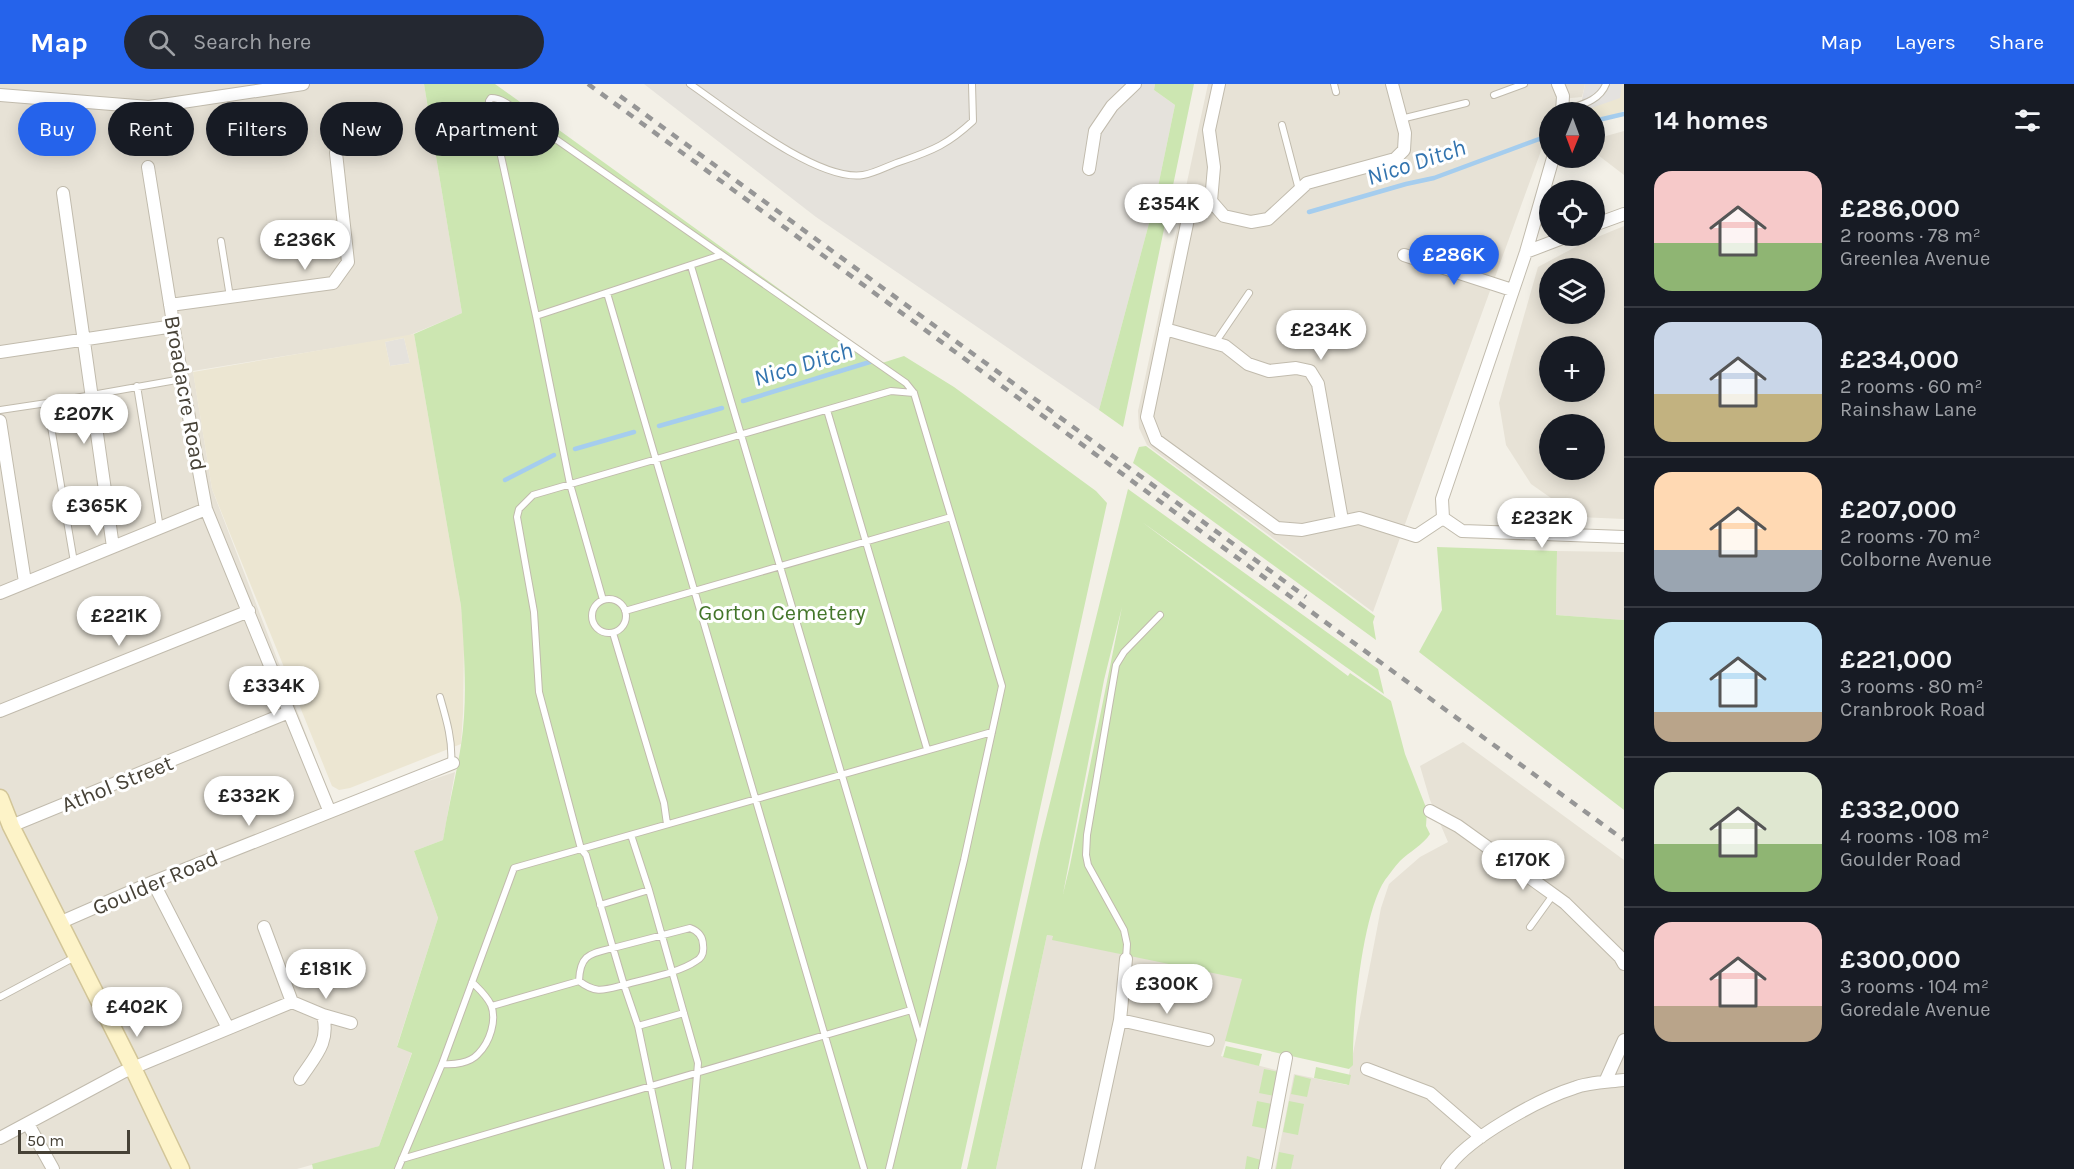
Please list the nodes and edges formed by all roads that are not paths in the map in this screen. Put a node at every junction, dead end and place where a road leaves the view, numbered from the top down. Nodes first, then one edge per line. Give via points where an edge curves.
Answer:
1 (303, 84) edge
2 (690, 84) edge
3 (972, 84) edge
4 (1135, 84) edge
5 (1220, 84) edge
6 (1334, 84) edge
7 (1392, 84) edge
8 (1524, 84) edge
9 (1606, 84) edge
10 (1336, 92) dead end
11 (0, 95) edge
12 (1494, 95) dead end
13 (489, 102) edge
14 (505, 102) edge
15 (1589, 102) edge
16 (1466, 103) dead end
17 (1401, 119) junction
18 (1282, 125) dead end
19 (559, 142) edge
20 (336, 156) edge
21 (502, 156) edge
22 (148, 168) dead end
23 (1550, 168) edge
24 (1089, 169) dead end
25 (1299, 190) junction
26 (63, 193) dead end
27 (1211, 201) junction
28 (1624, 214) edge
29 (1605, 221) edge
30 (221, 241) dead end
31 (1542, 246) edge
32 (1526, 252) junction
33 (721, 255) junction
34 (1404, 255) dead end
35 (691, 266) junction
36 (1512, 290) junction
37 (607, 293) junction
38 (1249, 293) dead end
39 (230, 297) junction
40 (170, 305) junction
41 (536, 316) junction
42 (174, 326) junction
43 (1165, 329) junction
44 (84, 338) junction
45 (1215, 343) junction
46 (0, 352) edge
47 (182, 379) junction
48 (137, 386) junction
49 (914, 393) junction
50 (92, 394) junction
51 (47, 403) junction
52 (0, 410) edge
53 (827, 410) junction
54 (0, 421) edge
55 (741, 434) junction
56 (657, 459) junction
57 (570, 484) junction
58 (206, 509) junction
59 (951, 517) junction
60 (1443, 518) junction
61 (1342, 520) junction
62 (160, 528) junction
63 (1624, 537) edge
64 (866, 541) junction
65 (113, 547) junction
66 (74, 562) junction
67 (780, 567) junction
68 (25, 582) junction
69 (694, 592) junction
70 (0, 593) edge
71 (603, 600) junction
72 (249, 611) junction
73 (625, 611) junction
74 (1160, 615) dead end
75 (613, 633) junction
76 (440, 697) dead end
77 (0, 711) edge
78 (289, 712) junction
79 (992, 732) junction
80 (927, 749) junction
81 (452, 763) joint
82 (841, 773) junction
83 (755, 798) junction
84 (0, 800) edge
85 (329, 810) junction
86 (1430, 811) dead end
87 (667, 824) junction
88 (11, 826) junction
89 (632, 835) junction
90 (581, 849) junction
91 (153, 882) junction
92 (649, 890) junction
93 (1553, 895) junction
94 (600, 904) junction
95 (59, 923) junction
96 (264, 927) dead end
97 (1530, 927) dead end
98 (662, 935) junction
99 (613, 948) junction
100 (76, 956) junction
101 (1126, 958) joint
102 (1624, 964) edge
103 (672, 971) junction
104 (579, 981) junction
105 (472, 982) junction
106 (624, 985) junction
107 (0, 997) edge
108 (292, 1002) junction
109 (492, 1006) junction
110 (911, 1010) junction
111 (684, 1013) junction
112 (323, 1015) junction
113 (1120, 1020) junction
114 (351, 1023) dead end
115 (638, 1026) junction
116 (228, 1028) junction
117 (825, 1035) junction
118 (920, 1039) junction
119 (1208, 1040) dead end
120 (1624, 1040) edge
121 (1287, 1058) dead end
122 (442, 1064) junction
123 (133, 1068) junction
124 (1366, 1069) dead end
125 (697, 1072) junction
126 (300, 1078) dead end
127 (1624, 1080) edge
128 (1605, 1082) junction
129 (651, 1086) junction
130 (28, 1124) junction
131 (1, 1135) edge
132 (1480, 1137) junction
133 (402, 1159) junction
134 (53, 1169) edge
135 (181, 1169) edge
136 (398, 1169) edge
137 (668, 1169) edge
138 (689, 1169) edge
139 (864, 1169) edge
140 (889, 1169) edge
141 (1088, 1169) edge
142 (1265, 1169) edge
143 (1447, 1169) edge

1 - 11 street via 149,107
2 - 3 lane via 810,162 842,174 862,175 927,153 952,140 973,121
4 - 24 street via 1095,131
5 - 27 street via 1209,130 1214,167
6 - 10 lane
7 - 17 street
8 - 12 lane
9 - 15 lane via 1599,96
13 - 14 lane via 491,98
16 - 17 lane
17 - 25 street via 1404,150 1395,159 1307,183
18 - 25 lane
19 - 33 lane
20 - 39 street via 348,262 333,283
21 - 41 lane
22 - 40 street, Broadacre Road
23 - 32 street
25 - 27 street via 1268,219 1251,222 1224,216
26 - 44 street
27 - 43 street via 1197,204 1189,214
28 - 29 street
30 - 39 lane
31 - 32 street
32 - 36 street
33 - 35 lane
33 - 49 lane via 906,383
34 - 36 street
35 - 37 lane
35 - 55 lane
36 - 60 street via 1442,499
37 - 41 lane
37 - 56 lane
38 - 45 lane
39 - 40 street
40 - 42 street, Broadacre Road
41 - 57 lane
42 - 44 street
42 - 47 street, Broadacre Road
43 - 45 street
43 - 61 street via 1147,417 1156,440 1277,528 1302,530
44 - 46 street
44 - 50 street
45 - 61 street via 1248,364 1269,370 1310,371 1318,384
47 - 48 lane
47 - 58 street, Broadacre Road
48 - 50 lane
48 - 62 lane
49 - 53 lane via 891,391
49 - 59 lane
50 - 51 lane
50 - 65 street
51 - 52 lane
51 - 66 lane
53 - 55 lane
53 - 64 lane
54 - 68 street
55 - 56 lane
55 - 67 lane
56 - 57 lane
56 - 69 lane
57 - 71 lane
57 - 90 lane via 532,495 517,517 534,612 539,692
58 - 62 street
58 - 72 street, Broadacre Road
59 - 64 lane
59 - 79 lane via 1002,686
60 - 61 street via 1416,536 1359,518
60 - 63 street via 1462,531
62 - 65 street
64 - 67 lane
64 - 80 lane
65 - 66 street
66 - 68 street
67 - 69 lane
67 - 82 lane
68 - 70 street
69 - 73 lane
69 - 83 lane
71 - 73 lane via 619,603
71 - 75 lane via 595,607 594,624
72 - 77 street
72 - 78 street, Broadacre Road
73 - 75 lane via 622,627
74 - 101 lane via 1124,652 1116,666 1087,835 1088,865 1124,930
75 - 87 lane
76 - 81 lane
78 - 85 street, Broadacre Road
78 - 88 street, Athol Street
79 - 80 lane
79 - 118 lane
80 - 82 lane
81 - 85 street, Goulder Road
82 - 83 lane
82 - 110 lane
83 - 87 lane
83 - 117 lane
84 - 88 main road
85 - 91 street, Goulder Road
86 - 93 street via 1458,826
87 - 89 lane
88 - 95 main road
89 - 90 lane
89 - 92 lane
90 - 94 lane
90 - 105 lane via 514,868
91 - 95 street, Goulder Road
91 - 116 street
92 - 94 lane
92 - 98 lane
93 - 97 lane
93 - 102 street
94 - 99 lane
95 - 100 main road
96 - 108 street
98 - 99 lane
98 - 103 lane
98 - 103 lane via 690,928 703,939 703,953 697,961
99 - 104 lane via 586,957 581,963
99 - 106 lane
100 - 107 lane
100 - 123 main road
101 - 113 street
103 - 106 lane
103 - 111 lane
104 - 106 lane via 602,991
104 - 109 lane
105 - 109 lane
105 - 122 lane
106 - 115 lane
108 - 112 street
108 - 116 street
109 - 122 lane via 493,1025 478,1055 452,1065
110 - 117 lane
110 - 118 lane
111 - 115 lane
111 - 125 lane
112 - 114 street
112 - 126 street via 325,1038
113 - 119 street
113 - 141 street
115 - 129 lane
116 - 123 street
117 - 125 lane
117 - 139 lane
118 - 140 lane
120 - 128 street
121 - 142 street
122 - 133 lane
123 - 130 street
123 - 135 main road
124 - 132 street via 1430,1093
125 - 129 lane
125 - 138 lane
127 - 128 street
128 - 132 street via 1575,1087 1520,1112
129 - 133 lane
129 - 137 lane
130 - 131 street
130 - 134 street
132 - 143 street
133 - 136 lane

